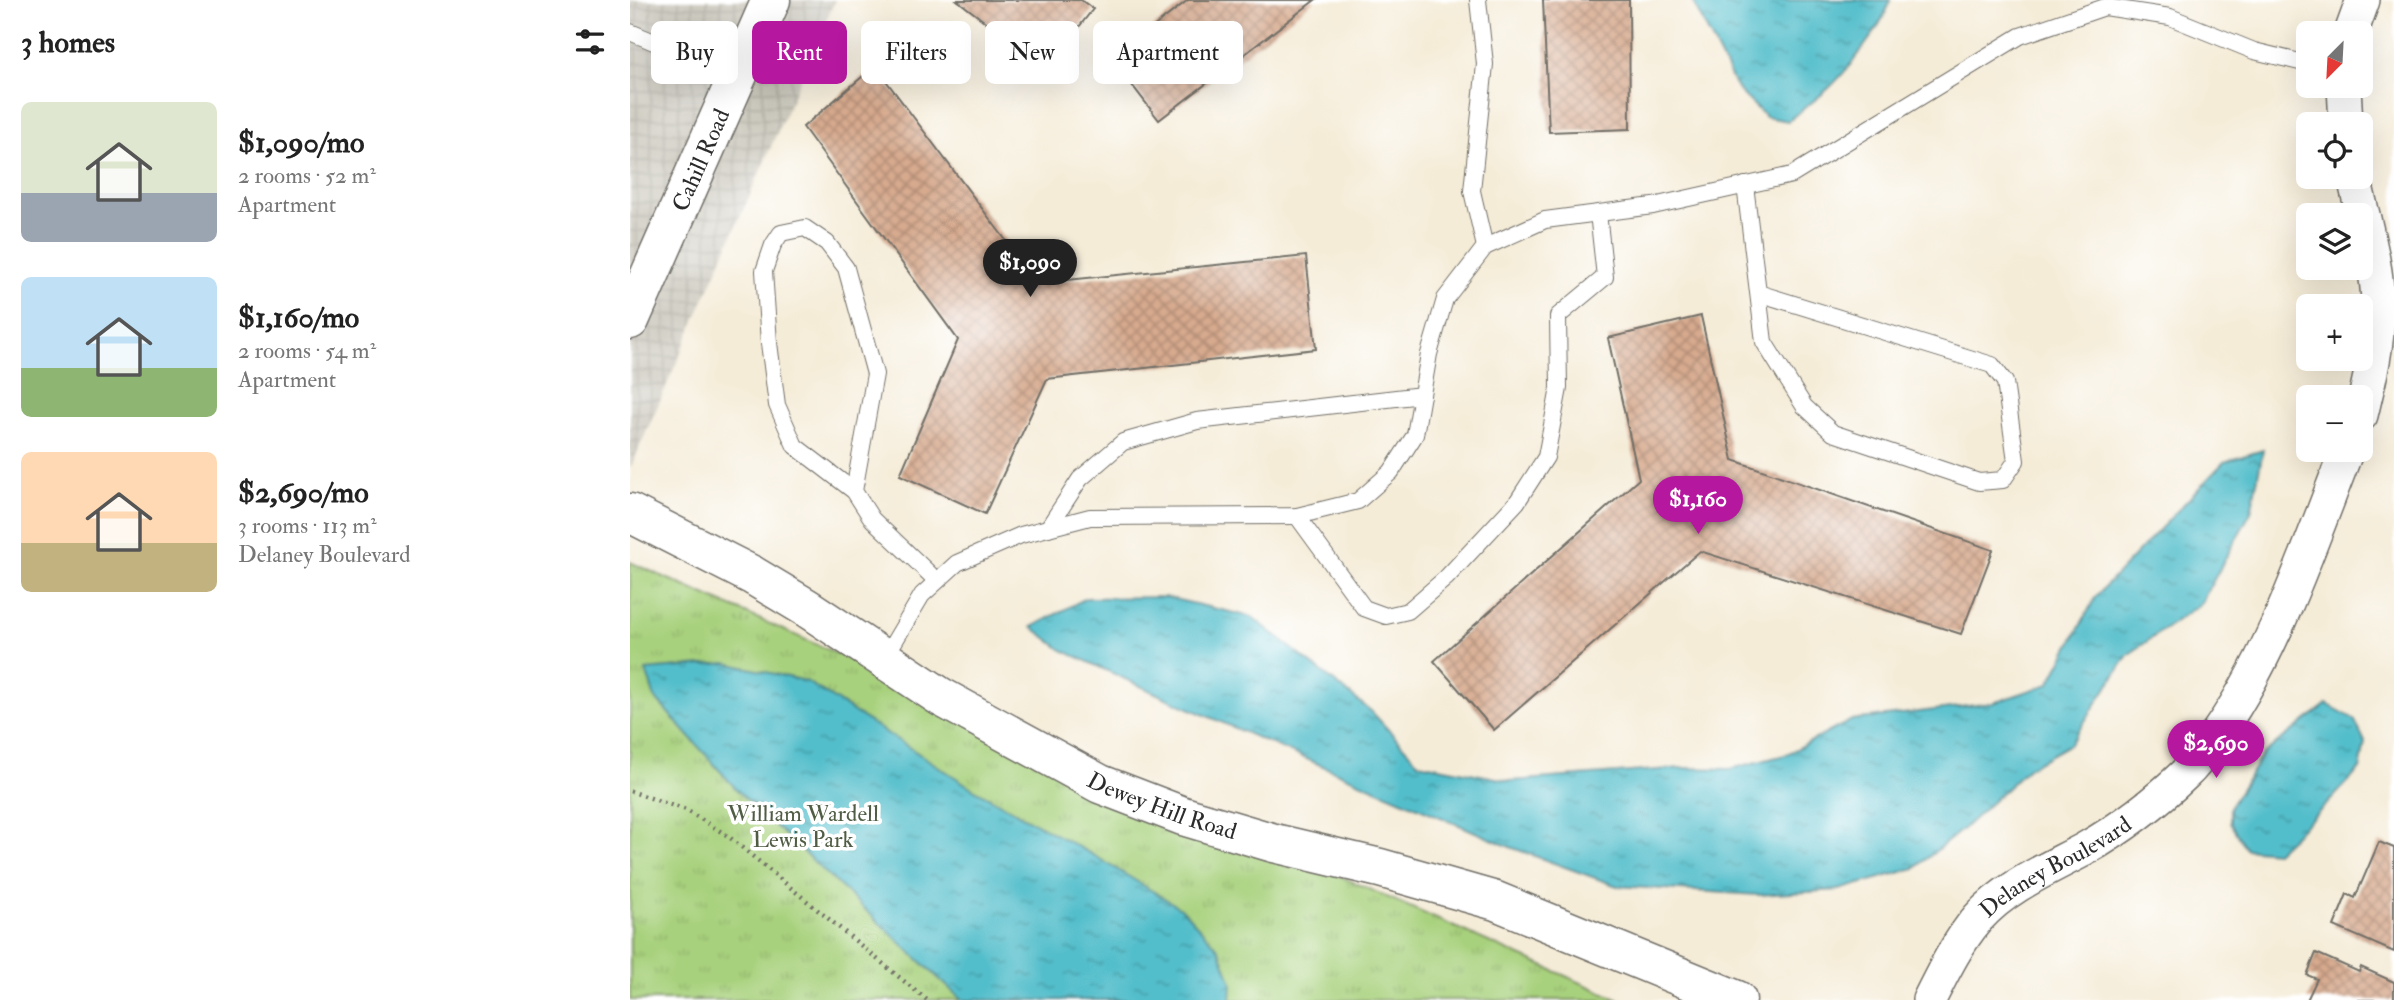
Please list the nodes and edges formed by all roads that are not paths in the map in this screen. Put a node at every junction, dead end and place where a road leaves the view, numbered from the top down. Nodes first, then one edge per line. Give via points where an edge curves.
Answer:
1 (771, 0) edge
2 (1478, 0) edge
3 (2363, 0) edge
4 (2355, 21) edge
5 (630, 32) edge
6 (651, 41) edge
7 (2296, 61) edge
8 (738, 76) edge
9 (734, 84) edge
10 (1745, 185) junction
11 (2357, 189) edge
12 (1598, 213) junction
13 (1485, 247) junction
14 (657, 260) junction
15 (630, 286) edge
16 (1758, 293) junction
17 (630, 320) edge
18 (2368, 385) edge
19 (1422, 395) junction
20 (2342, 462) edge
21 (854, 491) junction
22 (630, 513) edge
23 (1297, 516) junction
24 (1048, 528) junction
25 (937, 581) junction
26 (884, 659) junction
27 (1691, 991) edge
28 (1737, 1000) edge
29 (1929, 1000) edge

1 - 8 street, Cahill Road
2 - 13 lane via 1485,64 1472,191
3 - 4 street
5 - 6 lane
7 - 10 lane via 2254,51 2170,17 2105,7 2020,36 1792,174
9 - 14 street, Cahill Road
10 - 12 lane
10 - 16 lane
11 - 18 street via 2378,303
12 - 13 lane via 1545,220
12 - 23 lane via 1605,277 1558,316 1559,388 1546,457 1517,502 1446,578 1408,611 1386,616 1364,608
13 - 19 lane via 1444,299
14 - 15 street
14 - 17 street, Cahill Road
16 - 16 lane via 1764,342 1804,406 1833,433 1979,482 2003,480 2016,461 2005,382 1992,365
19 - 23 lane via 1415,435 1391,472 1358,501
19 - 24 lane via 1197,421 1123,442 1080,480
20 - 29 street, Delaney Boulevard via 2260,662 2229,719 2189,771 2140,814 2018,884 1979,917 1950,958
21 - 21 lane via 795,446 777,405 764,271 781,233 805,228 827,243 846,268 875,374
21 - 25 lane via 872,519
22 - 26 street, Dewey Hill Road via 752,575
23 - 24 lane via 1090,517
24 - 25 lane via 957,563
25 - 26 lane via 922,595
26 - 27 street, Dewey Hill Road via 941,697 1100,784 1183,816 1274,843 1380,867 1496,901
27 - 28 street, Dewey Hill Road

